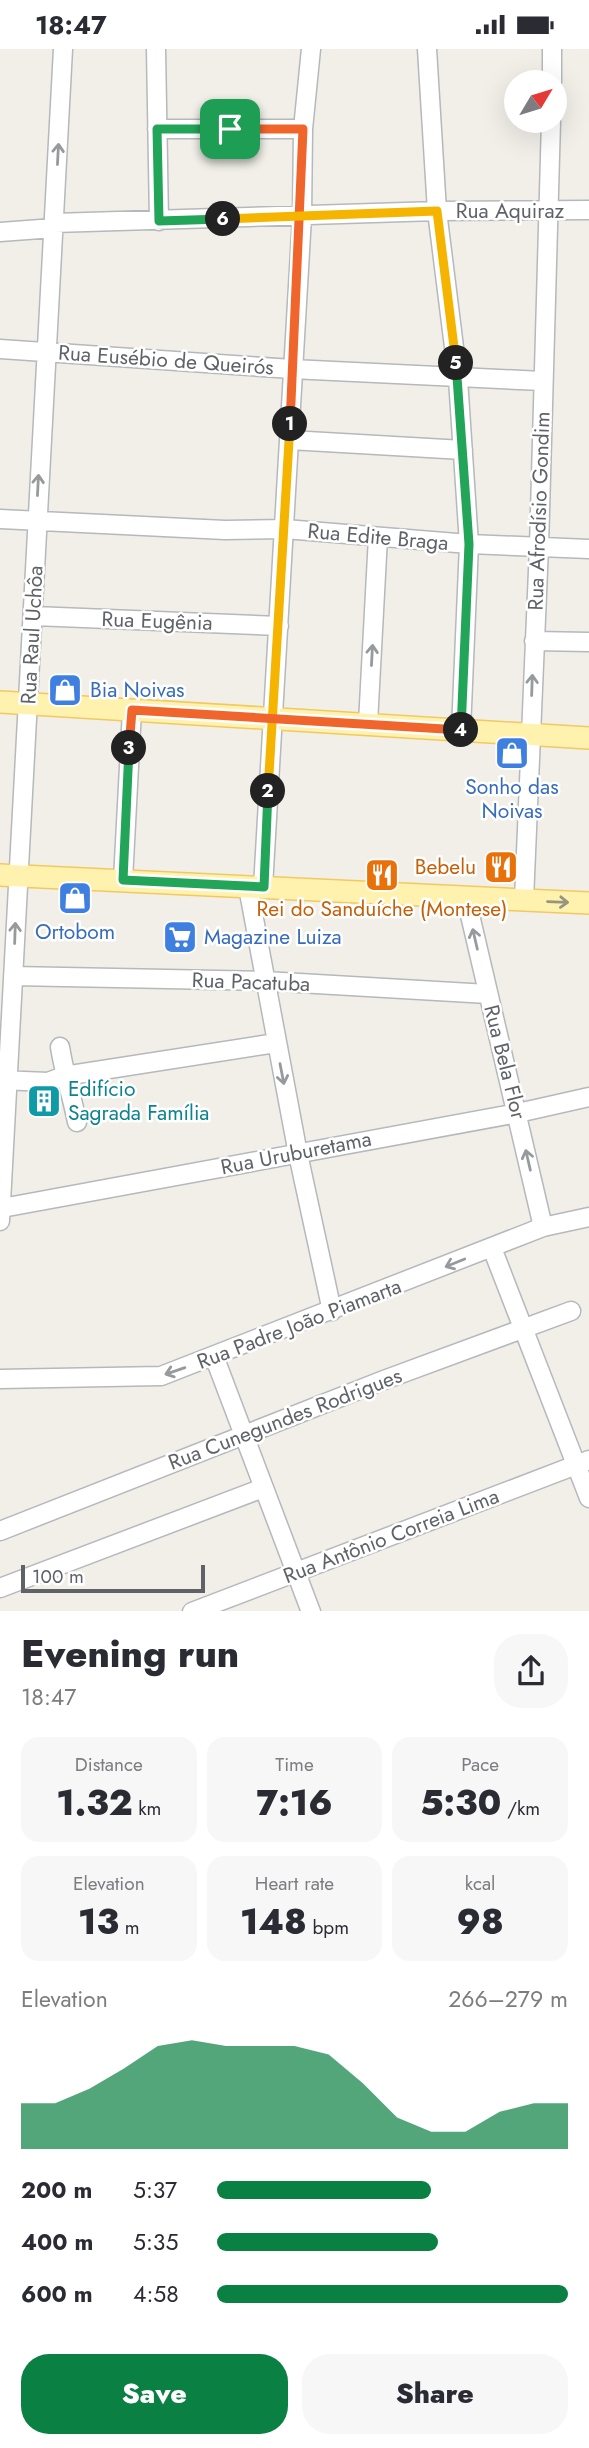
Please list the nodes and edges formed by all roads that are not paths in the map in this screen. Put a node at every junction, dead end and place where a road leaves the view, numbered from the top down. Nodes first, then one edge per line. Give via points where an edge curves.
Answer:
1 (63, 49) edge
2 (156, 49) edge
3 (311, 49) edge
4 (427, 49) edge
5 (552, 49) edge
6 (552, 70) edge
7 (157, 129) junction
8 (303, 129) junction
9 (551, 133) edge
10 (550, 210) junction
11 (589, 210) edge
12 (437, 211) junction
13 (302, 217) junction
14 (159, 221) junction
15 (54, 225) junction
16 (0, 232) edge
17 (0, 349) edge
18 (46, 351) junction
19 (292, 369) junction
20 (458, 379) junction
21 (542, 381) junction
22 (290, 440) junction
23 (463, 450) junction
24 (0, 519) edge
25 (36, 522) junction
26 (285, 529) junction
27 (378, 537) junction
28 (469, 544) junction
29 (540, 547) junction
30 (589, 549) edge
31 (34, 616) junction
32 (279, 626) junction
33 (534, 641) junction
34 (589, 642) edge
35 (0, 702) edge
36 (28, 704) junction
37 (132, 710) junction
38 (272, 719) junction
39 (368, 723) junction
40 (461, 730) junction
41 (530, 734) junction
42 (589, 738) edge
43 (9, 876) edge
44 (123, 880) junction
45 (256, 887) junction
46 (466, 898) junction
47 (524, 900) junction
48 (589, 903) edge
49 (13, 976) junction
50 (265, 981) junction
51 (488, 994) junction
52 (276, 1043) junction
53 (60, 1047) dead end
54 (64, 1076) junction
55 (3, 1081) edge
56 (589, 1097) edge
57 (518, 1113) junction
58 (77, 1122) dead end
59 (298, 1154) junction
60 (1, 1214) edge
61 (589, 1217) edge
62 (544, 1227) junction
63 (492, 1248) junction
64 (332, 1311) junction
65 (571, 1311) dead end
66 (523, 1329) junction
67 (214, 1356) junction
68 (0, 1379) edge
69 (244, 1435) junction
70 (583, 1462) edge
71 (263, 1488) junction
72 (589, 1497) edge
73 (0, 1531) edge
74 (295, 1572) junction
75 (0, 1588) edge
76 (195, 1611) edge
77 (311, 1611) edge

15 -> 1 street, Rua Raul Uchôa
2 - 7 street
3 - 8 street
4 - 12 street
5 - 6 street
7 - 8 street
7 - 14 street
8 - 13 street
9 - 10 street, Rua Afrodísio Gondim
10 - 11 street, Rua Aquiraz
10 - 12 street, Rua Aquiraz
10 - 21 street, Rua Afrodísio Gondim
12 - 13 street, Rua Aquiraz
12 - 20 street
13 - 14 street, Rua Aquiraz
13 - 19 street
14 - 15 street, Rua Aquiraz
15 - 16 street, Rua Aquiraz
15 - 18 street, Rua Raul Uchôa
17 - 18 street, Rua Eusébio de Queirós
18 - 19 street, Rua Eusébio de Queirós
25 -> 18 street, Rua Raul Uchôa
19 - 20 street, Rua Eusébio de Queirós
19 - 22 street
20 - 21 street, Rua Eusébio de Queirós
20 - 23 street
21 - 29 street, Rua Afrodísio Gondim
22 - 23 street
22 - 26 street
23 - 28 street
24 - 25 street, Rua Edite Braga
25 - 26 street, Rua Edite Braga
25 - 31 street, Rua Raul Uchôa
26 - 27 street, Rua Edite Braga
26 - 32 street
27 - 28 street, Rua Edite Braga
39 -> 27 street
28 - 29 street, Rua Edite Braga
28 - 40 street
29 - 30 street, Rua Edite Braga
29 - 33 street, Rua Afrodísio Gondim
31 - 32 street, Rua Eugênia
31 - 36 street, Rua Raul Uchôa
32 - 38 street
33 - 34 street
41 -> 33 street, Rua Afrodísio Gondim
35 - 36 main road
36 - 37 main road
36 - 43 street, Rua Raul Uchôa
37 - 38 main road
37 - 44 street
38 - 39 main road
38 - 45 street
39 - 40 main road
40 - 41 main road
41 - 42 main road
41 - 47 street, Rua Afrodísio Gondim
43 - 44 main road
49 -> 43 street, Rua Raul Uchôa
44 - 45 main road
45 - 46 main road
45 - 50 street
46 - 47 main road
51 -> 46 street, Rua Bela Flor
47 -> 48 main road
49 - 50 street, Rua Pacatuba
49 - 55 street, Rua Raul Uchôa
50 - 51 street, Rua Pacatuba
50 - 52 street
51 - 57 street, Rua Bela Flor
52 - 54 street
52 -> 59 street
53 - 54 street
54 - 55 street via 48,1082
54 - 58 street
55 - 60 street, Rua Raul Uchôa
56 - 57 street, Rua Uruburetama
57 - 59 street, Rua Uruburetama
62 -> 57 street, Rua Bela Flor
59 - 60 street, Rua Uruburetama
59 - 64 street
61 - 62 street, Rua Padre João Piamarta
62 - 63 street, Rua Padre João Piamarta
63 -> 64 street, Rua Padre João Piamarta
63 - 66 street
64 - 67 street, Rua Padre João Piamarta
65 - 66 street, Rua Cunegundes Rodrigues
66 - 69 street, Rua Cunegundes Rodrigues
66 - 70 street
67 -> 68 street, Rua Padre João Piamarta via 161,1376
67 - 69 street
69 - 71 street
69 - 73 street, Rua Cunegundes Rodrigues
70 - 72 street
70 - 74 street, Rua Antônio Correia Lima
71 - 74 street
71 - 75 street
74 - 76 street, Rua Antônio Correia Lima
74 - 77 street

